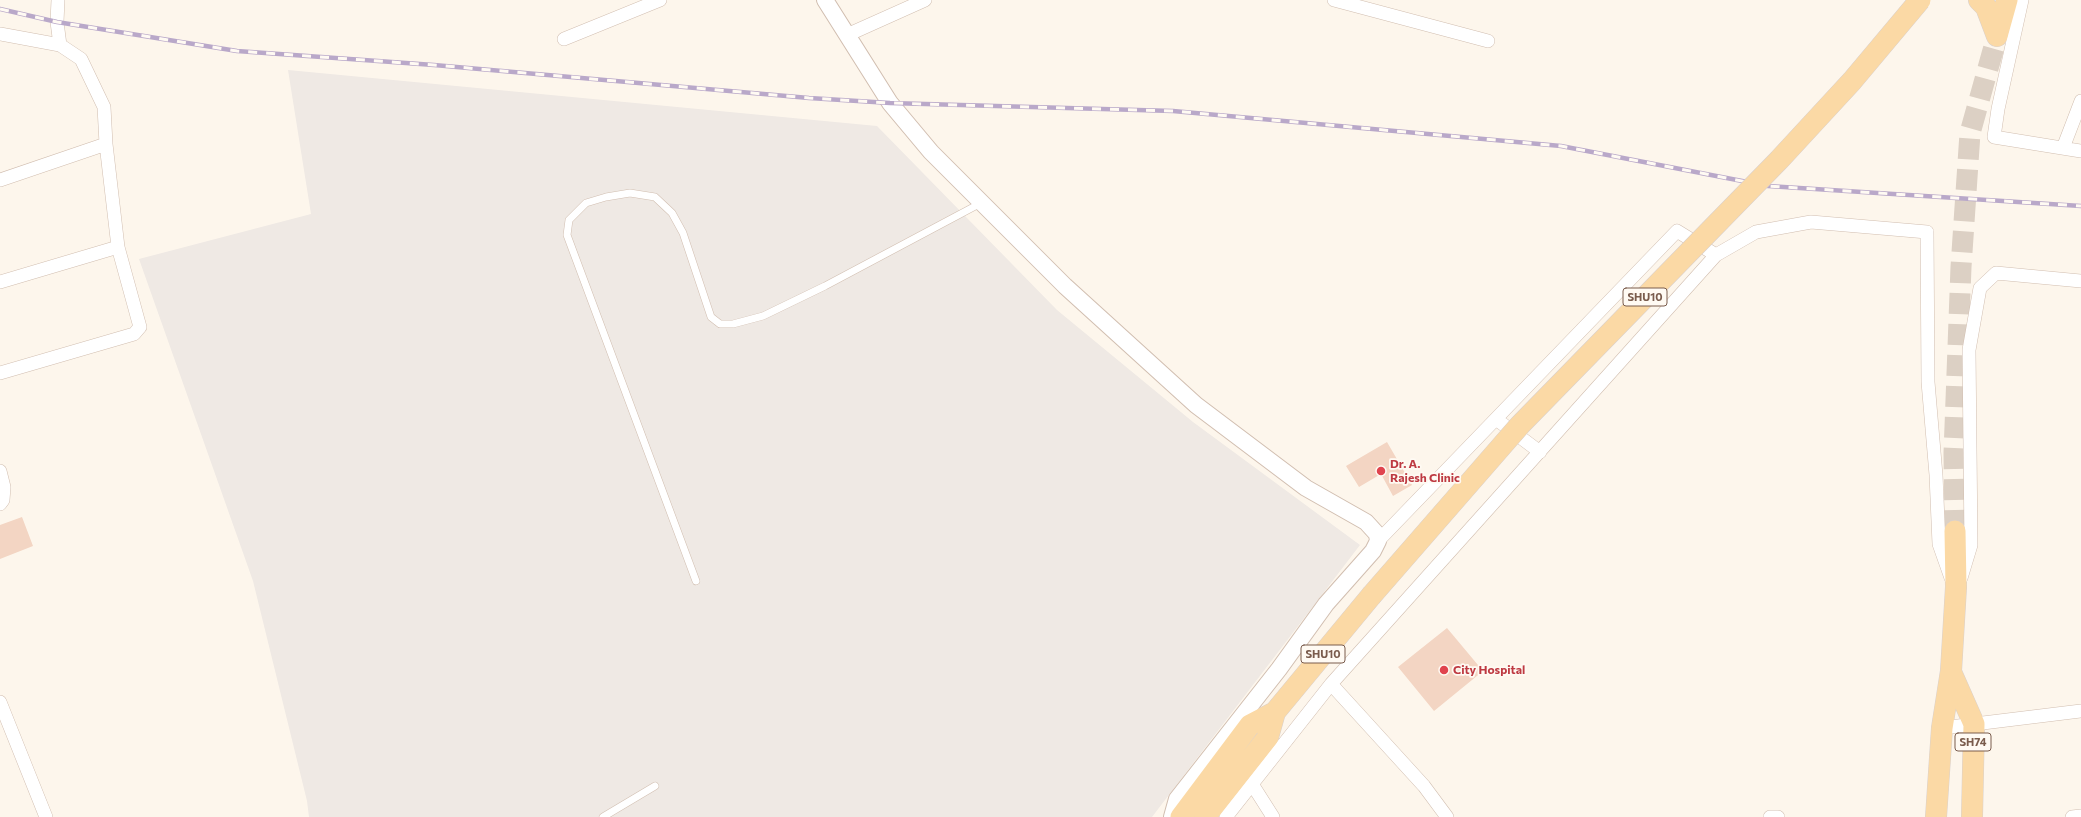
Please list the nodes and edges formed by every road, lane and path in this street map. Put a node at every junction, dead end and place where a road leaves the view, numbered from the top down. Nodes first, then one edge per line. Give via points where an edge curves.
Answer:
1 (58, 0) edge
2 (660, 0) edge
3 (825, 0) edge
4 (925, 0) edge
5 (1334, 0) edge
6 (1920, 0) edge
7 (1979, 0) edge
8 (2007, 0) edge
9 (2022, 0) edge
10 (0, 34) edge
11 (847, 36) junction
12 (564, 39) dead end
13 (1488, 41) dead end
14 (60, 45) junction
15 (2081, 101) edge
16 (106, 144) junction
17 (2063, 148) junction
18 (2081, 151) edge
19 (0, 180) edge
20 (981, 203) junction
21 (118, 247) junction
22 (1716, 255) junction
23 (2081, 281) edge
24 (0, 282) edge
25 (0, 373) edge
26 (1496, 419) junction
27 (1540, 452) junction
28 (0, 471) edge
29 (0, 504) edge
30 (1955, 531) tunnel mouth
31 (1378, 541) junction
32 (696, 580) dead end
33 (1956, 593) junction
34 (1951, 671) junction
35 (1331, 684) junction
36 (0, 702) edge
37 (1275, 712) junction
38 (2081, 712) edge
39 (1974, 724) junction
40 (1942, 728) junction
41 (1252, 784) junction
42 (655, 786) dead end
43 (2081, 816) edge
44 (46, 817) edge
45 (603, 817) edge
46 (1172, 817) edge
47 (1181, 817) edge
48 (1205, 817) edge
49 (1226, 817) edge
50 (1273, 817) edge
51 (1447, 817) edge
52 (1770, 817) edge
53 (1778, 817) edge
54 (1936, 817) edge
55 (1972, 817) edge
56 (2072, 817) edge

1 - 14 street
2 - 12 street
3 - 11 street
4 - 11 street
5 - 13 street
6 - 37 main road, SHU10, bridge via 1852,81 1779,160 1520,425 1371,596
7 - 8 main road via 1986,7 1997,36
9 - 17 street via 1994,137
10 - 14 street
11 - 20 street via 890,103 931,152
14 - 16 street via 81,59 104,107
15 - 17 street
16 - 19 street
16 - 21 street
17 - 18 street
20 - 31 street via 1065,286 1196,405 1306,488 1366,522 1377,534
20 - 32 lane via 825,286 763,316 733,324 720,324 711,317 683,233 672,213 655,197 630,193 606,197 586,203 569,220 567,235
21 - 24 street
21 - 25 street via 140,322 138,331
22 - 26 street via 1677,231
22 - 27 street
22 - 33 street via 1756,232 1811,222 1927,232 1928,382 1939,544
23 - 33 street via 1996,273 1980,288 1969,350 1971,544
26 - 27 street
26 - 31 street
27 - 35 street
28 - 29 street via 4,487 3,500
30 - 33 main road, SH74
31 - 46 street via 1373,551 1326,604 1177,799
33 - 34 main road, SH74
34 - 39 main road, SH74
34 - 40 main road, SH74
35 - 41 street
35 - 51 street via 1424,786
36 - 44 street
37 - 47 main road, SHU10 via 1250,725
37 - 48 main road, SHU10 via 1268,737
38 - 39 street
39 - 40 street
39 - 55 main road, SH74
40 - 54 main road, SH74
41 - 49 street
41 - 50 street
42 - 45 lane
43 - 56 street
52 - 53 street

